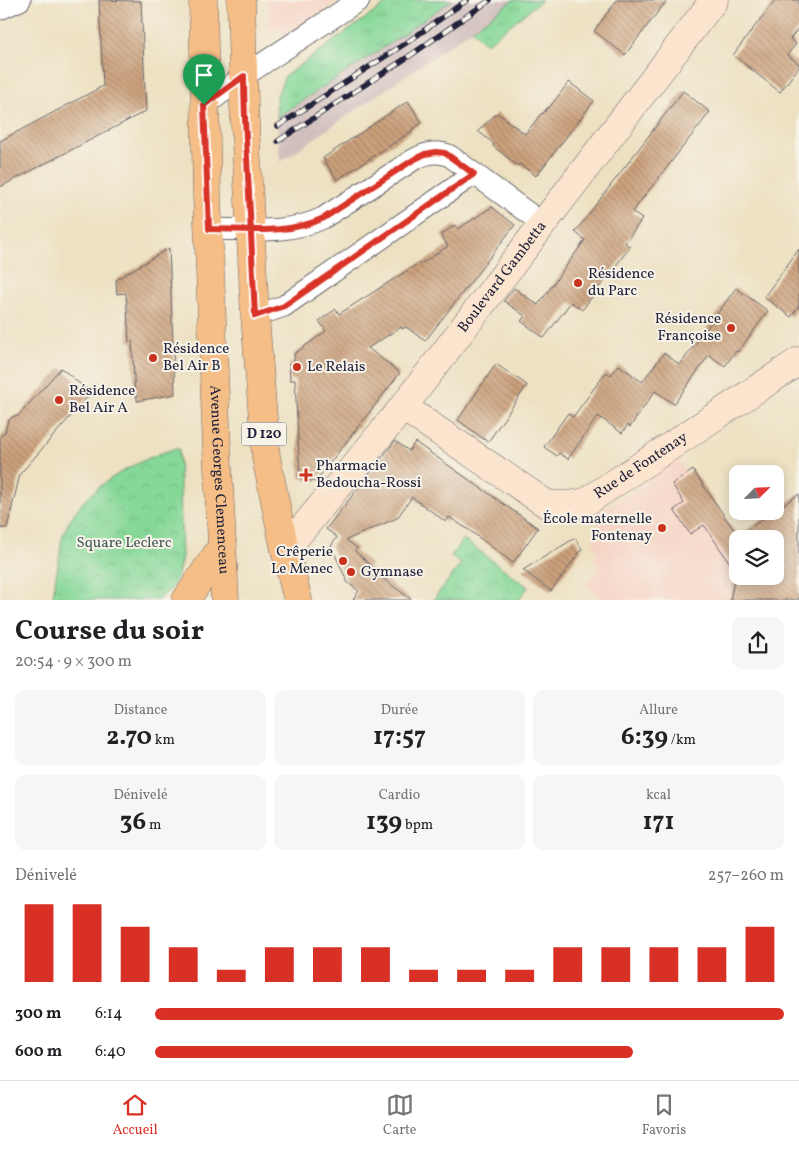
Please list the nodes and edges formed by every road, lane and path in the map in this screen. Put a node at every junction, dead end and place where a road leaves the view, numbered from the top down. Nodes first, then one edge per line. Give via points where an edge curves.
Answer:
1 (20, 0) edge
2 (203, 0) edge
3 (241, 0) edge
4 (359, 0) edge
5 (714, 0) edge
6 (0, 9) edge
7 (244, 76) junction
8 (204, 105) junction
9 (474, 174) junction
10 (543, 224) junction
11 (209, 229) junction
12 (251, 229) junction
13 (255, 316) junction
14 (799, 361) edge
15 (403, 407) junction
16 (223, 545) junction
17 (287, 556) junction
18 (186, 600) edge
19 (225, 600) edge
20 (298, 600) edge
21 (313, 600) edge

1 - 6 street
2 - 8 main road, Avenue Georges Clemenceau
3 - 7 main road, D 120
4 - 7 street
5 - 10 street, Boulevard Gambetta
7 - 8 street
7 - 12 main road, D 120
8 - 11 main road, Avenue Georges Clemenceau
9 - 10 street
9 - 12 street via 445,153 431,152 311,224 295,228
9 - 13 street via 284,306
10 - 15 street, Boulevard Gambetta
11 - 12 street
11 - 16 main road, Avenue Georges Clemenceau
12 - 13 main road, D 120
13 - 17 main road, D 120 via 266,457
14 - 15 street, Rue de Fontenay via 586,502 570,505 548,505
15 - 17 street, Boulevard Gambetta
16 - 18 main road
16 - 19 main road, Avenue Georges Clemenceau
17 - 20 main road, D 120
17 - 21 main road

